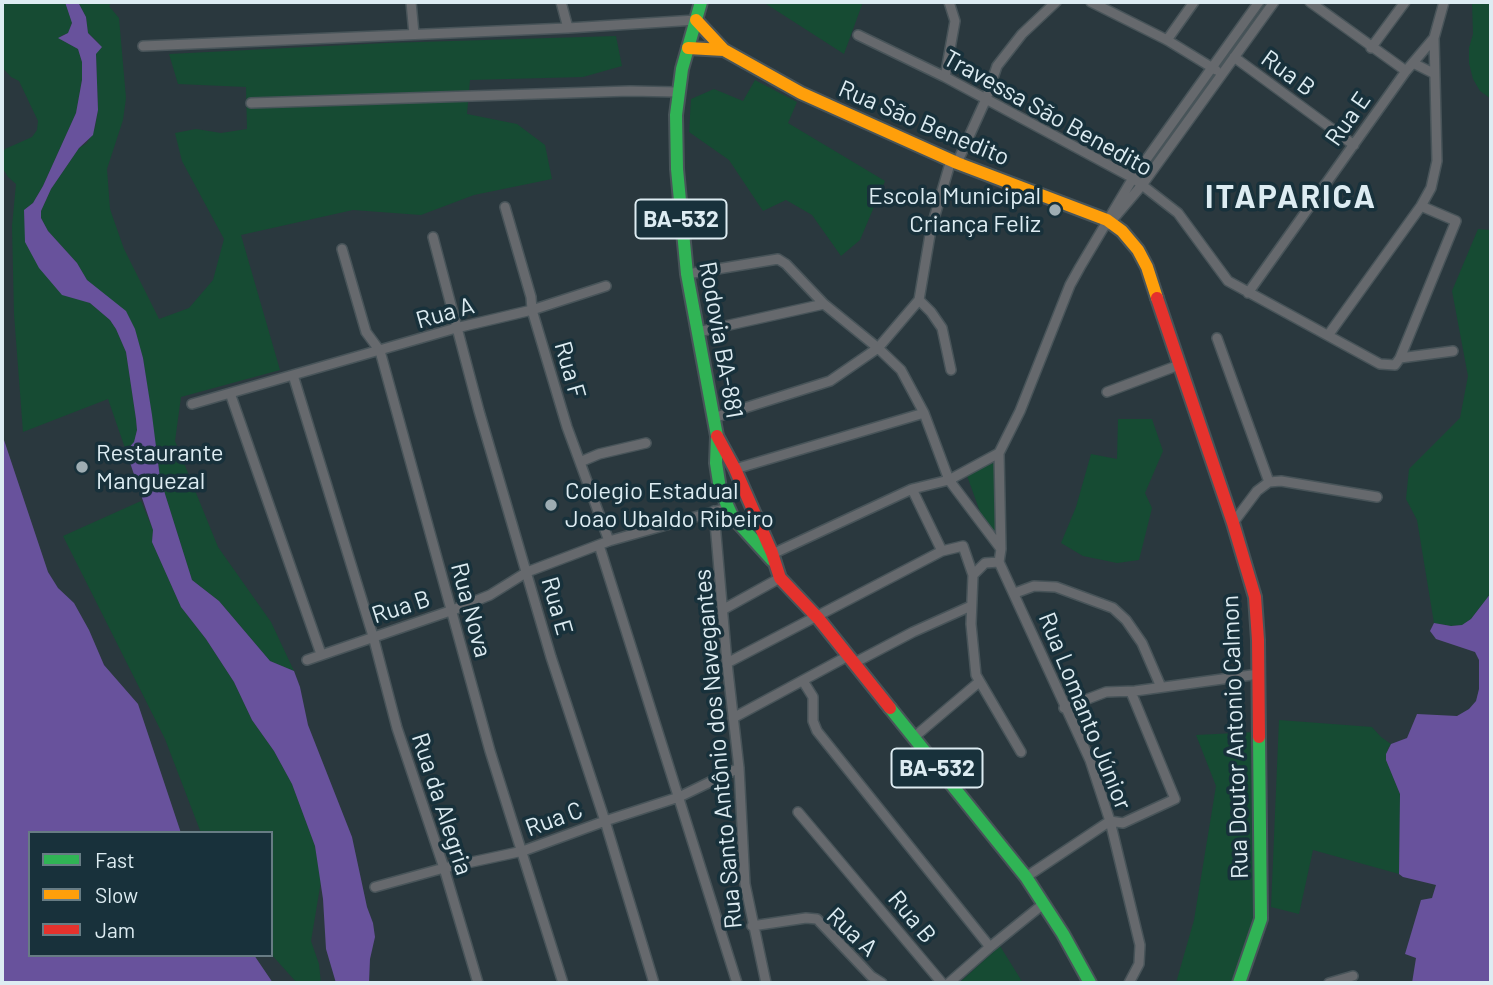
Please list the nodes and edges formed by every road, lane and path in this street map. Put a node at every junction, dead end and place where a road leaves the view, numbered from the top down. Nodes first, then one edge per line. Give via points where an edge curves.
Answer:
1 (411, 2) edge
2 (561, 2) edge
3 (701, 2) edge
4 (949, 2) edge
5 (1056, 2) edge
6 (1091, 2) edge
7 (1194, 2) edge
8 (1274, 2) edge
9 (1310, 2) edge
10 (1405, 2) edge
11 (1444, 2) edge
12 (1257, 6) edge
13 (1263, 16) junction
14 (696, 20) junction
15 (568, 28) junction
16 (414, 34) junction
17 (858, 35) dead end
18 (1434, 38) junction
19 (1167, 40) junction
20 (144, 46) dead end
21 (688, 48) junction
22 (1371, 48) junction
23 (724, 51) junction
24 (1234, 57) junction
25 (1413, 63) junction
26 (1216, 71) junction
27 (1406, 71) junction
28 (1433, 73) junction
29 (945, 77) junction
30 (677, 92) junction
31 (986, 99) junction
32 (251, 103) dead end
33 (1354, 145) junction
34 (954, 162) junction
35 (1133, 178) junction
36 (1142, 185) junction
37 (1421, 206) junction
38 (505, 207) dead end
39 (1108, 223) junction
40 (433, 237) dead end
41 (342, 249) dead end
42 (687, 274) junction
43 (606, 286) dead end
44 (1248, 293) junction
45 (919, 300) junction
46 (824, 304) junction
47 (532, 310) junction
48 (456, 328) junction
49 (698, 332) junction
50 (1329, 334) junction
51 (1217, 338) dead end
52 (878, 348) junction
53 (380, 351) junction
54 (1453, 351) dead end
55 (1400, 358) junction
56 (1179, 365) junction
57 (951, 370) dead end
58 (292, 374) junction
59 (1107, 392) dead end
60 (230, 393) junction
61 (192, 404) dead end
62 (924, 413) junction
63 (713, 418) junction
64 (717, 436) junction
65 (646, 443) dead end
66 (999, 453) junction
67 (580, 462) junction
68 (735, 469) junction
69 (950, 480) junction
70 (1269, 482) junction
71 (912, 489) junction
72 (1377, 497) dead end
73 (721, 510) junction
74 (1233, 523) junction
75 (609, 541) junction
76 (600, 545) junction
77 (1001, 549) junction
78 (942, 551) junction
79 (771, 557) junction
80 (999, 562) junction
81 (527, 572) junction
82 (973, 575) junction
83 (780, 578) junction
84 (1015, 593) junction
85 (971, 606) junction
86 (724, 609) junction
87 (453, 610) junction
88 (818, 618) junction
89 (373, 636) junction
90 (321, 653) junction
91 (851, 659) junction
92 (306, 660) dead end
93 (727, 663) junction
94 (1259, 674) junction
95 (803, 681) junction
96 (979, 682) junction
97 (1161, 687) junction
98 (1131, 692) junction
99 (1064, 708) junction
100 (733, 718) junction
101 (913, 738) junction
102 (1021, 752) dead end
103 (739, 768) junction
104 (679, 797) junction
105 (798, 812) dead end
106 (605, 821) junction
107 (1110, 821) junction
108 (523, 851) junction
109 (444, 868) junction
110 (1026, 877) junction
111 (375, 887) dead end
112 (1042, 905) junction
113 (752, 926) junction
114 (989, 947) junction
115 (1353, 976) dead end
116 (478, 983) edge
117 (563, 983) edge
118 (654, 983) edge
119 (737, 983) edge
120 (766, 983) edge
121 (882, 983) edge
122 (942, 983) edge
123 (949, 983) edge
124 (1090, 983) edge
125 (1129, 983) edge
126 (1240, 983) edge
127 (1329, 983) edge

1 - 16 street
2 - 15 street
3 - 14 street, Rodovia BA-881 / BA-532
4 - 29 street via 955,21
5 - 31 street via 1003,57
6 - 19 street
7 - 19 street
8 - 13 street
9 - 22 street
10 - 22 street
11 - 18 street
12 - 13 street
12 - 26 street
13 - 24 street
14 - 15 street
14 - 21 street, Rodovia BA-881 / BA-532
14 - 23 street, Rua São Benedito
15 - 16 street
16 - 20 street
17 - 29 street, Travessa São Benedito
18 - 25 street, Rua E
18 - 28 street
19 - 26 street
21 - 23 street, Rua São Benedito
21 - 30 street, Rodovia BA-881 / BA-532
22 - 27 street
23 - 34 street, Rua São Benedito via 801,93
24 - 26 street
24 - 33 street, Rua B
25 - 27 street, Rua E
25 - 28 street
26 - 35 street
26 - 36 street
27 - 33 street, Rua E
28 - 37 street via 1437,161
29 - 31 street, Travessa São Benedito
30 - 32 street
30 - 42 street, Rodovia BA-881 / BA-532 via 677,169
31 - 34 street
31 - 35 street, Travessa São Benedito
33 - 44 street, Rua E
34 - 39 street, Rua São Benedito
34 - 45 street via 931,229
35 - 36 street, Travessa São Benedito
35 - 39 street
36 - 39 street
36 - 44 street, Travessa São Benedito via 1178,213 1228,281
37 - 50 street
37 - 55 street via 1456,221
38 - 47 street, Rua F
39 - 56 street, Rua Doutor Antonio Calmon via 1131,240 1143,258
39 - 66 street via 1070,285
40 - 48 street, Rua E
41 - 53 street, Rua Nova via 366,332
42 - 46 street via 778,259
42 - 49 street, Rodovia BA-881 / BA-532
43 - 47 street, Rua A
44 - 50 street, Travessa São Benedito
45 - 52 street
45 - 57 street via 942,328
46 - 49 street
46 - 52 street
47 - 48 street, Rua A
47 - 67 street, Rua F
48 - 53 street, Rua A
48 - 81 street, Rua E
49 - 63 street, Rodovia BA-881 / BA-532
50 - 55 street, Travessa São Benedito via 1380,364 1395,365
51 - 70 street
52 - 62 street via 901,370
52 - 63 street via 830,380
53 - 58 street, Rua A
53 - 87 street, Rua Nova
54 - 55 street, Travessa São Benedito
56 - 59 street
56 - 74 street, Rua Doutor Antonio Calmon
58 - 60 street, Rua A
58 - 89 street
60 - 61 street, Rua A
60 - 90 street
62 - 68 street
62 - 69 street
63 - 64 street, Rodovia BA-881 / BA-532
64 - 68 street, BA-532
64 - 73 street, BA-532
65 - 67 street
66 - 69 street
66 - 77 street
67 - 75 street, Rua F
68 - 79 street, BA-532
69 - 71 street
69 - 77 street
70 - 72 street
70 - 74 street
71 - 78 street
71 - 79 street
73 - 75 street, Rua B
73 - 79 street, BA-532
73 - 86 street, Rua Santo Antônio dos Navegantes
74 - 94 street, Rua Doutor Antonio Calmon via 1255,597
75 - 76 street, Rua B
76 - 81 street, Rua B
76 - 104 street
77 - 80 street
78 - 82 street via 963,546
78 - 88 street
79 - 83 street, BA-532
80 - 82 street via 985,563
80 - 84 street, Rua Lomanto Júnior
81 - 87 street, Rua B
81 - 106 street, Rua E
82 - 85 street
83 - 86 street
83 - 88 street, BA-532
84 - 97 street via 1034,586 1056,587 1113,608 1142,643
84 - 99 street, Rua Lomanto Júnior
85 - 91 street
85 - 96 street via 973,661
86 - 93 street, Rua Santo Antônio dos Navegantes
87 - 89 street, Rua B
87 - 108 street, Rua Nova via 490,751
88 - 91 street, BA-532
88 - 93 street
89 - 90 street, Rua B
89 - 109 street, Rua da Alegria via 397,728
90 - 92 street, Rua B
91 - 95 street
91 - 101 street, BA-532
93 - 100 street, Rua Santo Antônio dos Navegantes
94 - 97 street
94 - 126 street, Rua Doutor Antonio Calmon via 1261,919
95 - 100 street
95 - 114 street via 813,697 817,731
96 - 101 street
96 - 102 street
97 - 98 street
98 - 99 street via 1102,693
98 - 107 street via 1175,799 1123,823
99 - 107 street, Rua Lomanto Júnior via 1090,760
100 - 103 street, Rua Santo Antônio dos Navegantes
101 - 110 street, BA-532
103 - 104 street, Rua C
103 - 113 street, Rua Santo Antônio dos Navegantes via 745,884
104 - 106 street, Rua C
104 - 119 street
105 - 122 street, Rua B
106 - 108 street, Rua C
106 - 118 street, Rua E
107 - 110 street
107 - 125 street, Rua Lomanto Júnior via 1140,945 1139,964
108 - 109 street, Rua C
108 - 117 street, Rua Nova
109 - 111 street, Rua C
109 - 116 street, Rua da Alegria
110 - 112 street, BA-532
112 - 114 street
112 - 124 street, BA-532
113 - 120 street, Rua Santo Antônio dos Navegantes
113 - 121 street, Rua A via 817,919
114 - 123 street
115 - 127 street

